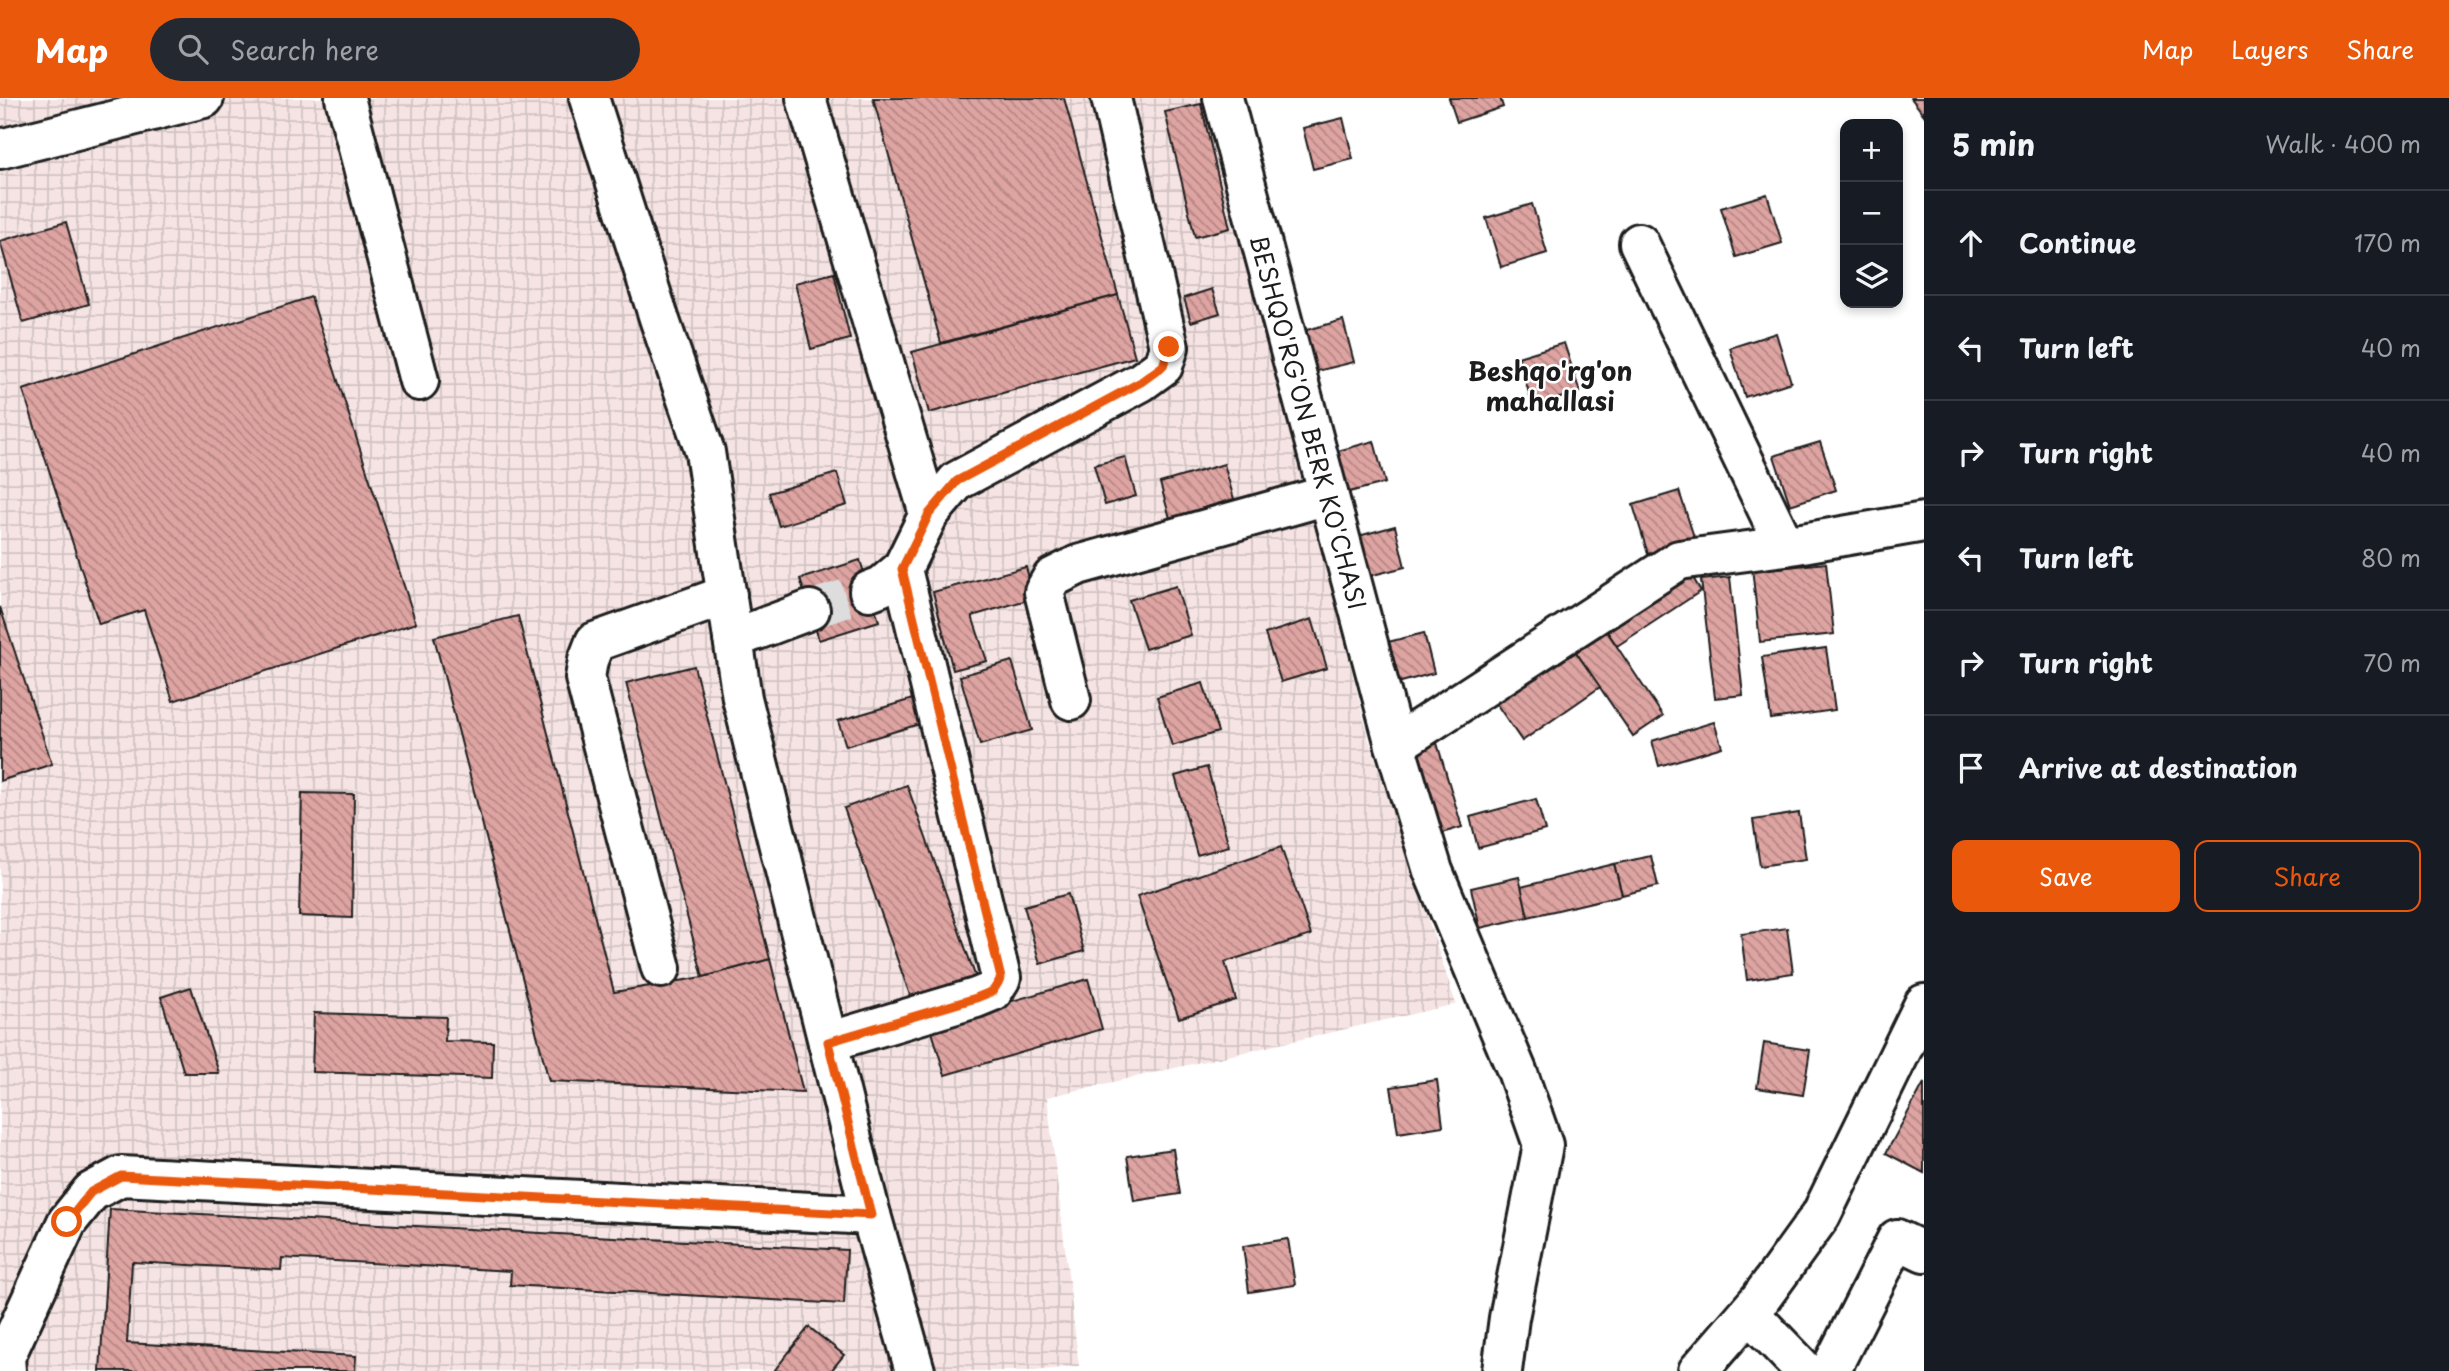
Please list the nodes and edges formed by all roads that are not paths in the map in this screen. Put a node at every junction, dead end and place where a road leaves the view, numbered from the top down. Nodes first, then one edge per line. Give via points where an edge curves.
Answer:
1 (204, 98) edge
2 (345, 98) edge
3 (589, 98) edge
4 (806, 98) edge
5 (1111, 98) edge
6 (1223, 98) edge
7 (0, 149) edge
8 (1639, 243) dead end
9 (419, 381) dead end
10 (1328, 495) junction
11 (929, 514) junction
12 (1924, 522) edge
13 (1785, 546) junction
14 (902, 569) junction
15 (869, 591) tunnel mouth
16 (727, 595) junction
17 (810, 610) tunnel mouth
18 (733, 639) junction
19 (1071, 700) dead end
20 (1395, 746) junction
21 (661, 968) dead end
22 (1924, 1004) edge
23 (828, 1042) junction
24 (871, 1215) junction
25 (1924, 1252) edge
26 (1749, 1313) junction
27 (6, 1371) edge
28 (915, 1371) edge
29 (1502, 1371) edge
30 (1698, 1371) edge
31 (1805, 1371) edge
32 (1830, 1371) edge

1 - 7 street
2 - 9 street
3 - 16 street via 705,452
4 - 11 street
5 - 11 street via 1169,347 1163,366 957,481
6 - 10 street, BESHQO'RG'ON BERK KO'CHASI
8 - 13 street
10 - 19 street via 1078,565 1052,578 1044,593
10 - 20 street, BESHQO'RG'ON BERK KO'CHASI
11 - 14 street
12 - 13 street
13 - 20 street via 1679,560
14 - 15 street
14 - 23 street via 1001,978 993,991 976,998
16 - 18 street
16 - 21 street via 595,642 588,660 585,678
17 - 18 street
18 - 23 street via 742,698
20 - 29 street, BESHQO'RG'ON BERK KO'CHASI via 1433,872 1517,1071 1543,1145 1508,1318
22 - 26 street via 1821,1215
23 - 24 street
24 - 27 street via 121,1176 91,1192 67,1222 5,1357
24 - 28 street
25 - 32 street via 1897,1240
26 - 30 street
26 - 31 street

